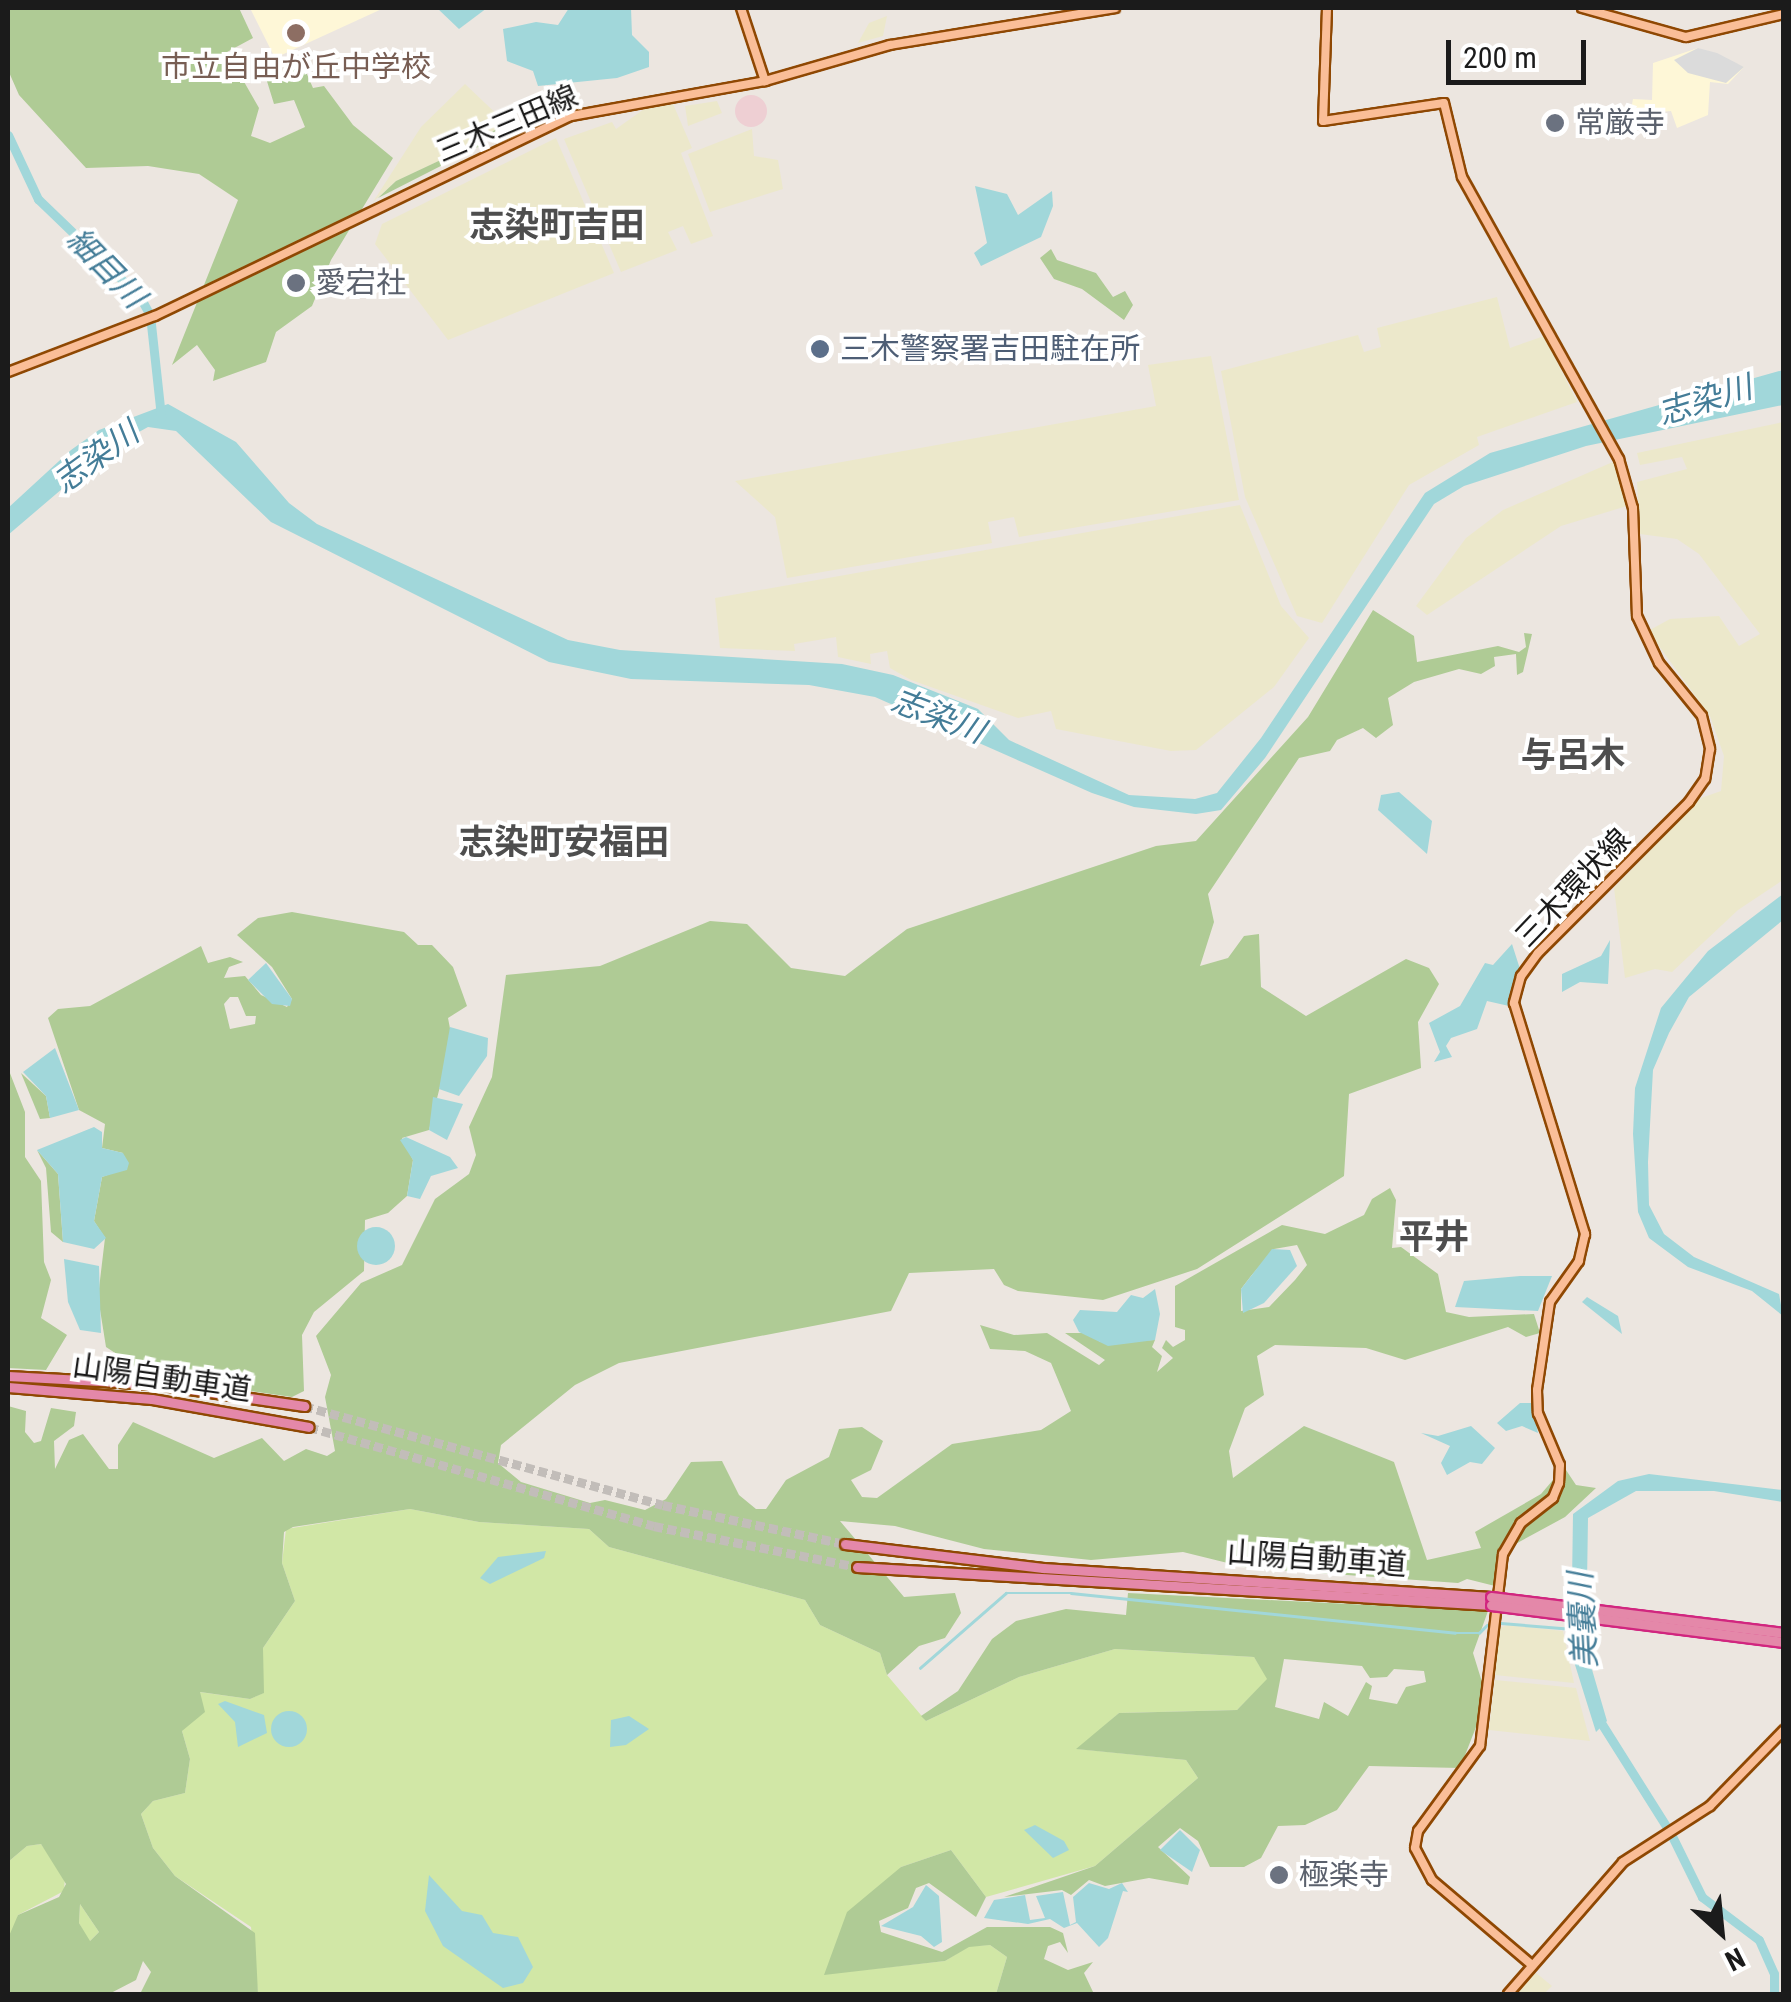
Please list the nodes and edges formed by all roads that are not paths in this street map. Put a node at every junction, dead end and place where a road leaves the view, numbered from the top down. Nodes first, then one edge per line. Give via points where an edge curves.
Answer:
1 (741, 8) edge
2 (1115, 8) edge
3 (1327, 8) edge
4 (1582, 8) edge
5 (1784, 14) edge
6 (765, 81) junction
7 (8, 372) edge
8 (8, 1376) edge
9 (8, 1387) edge
10 (304, 1406) tunnel mouth
11 (309, 1427) tunnel mouth
12 (846, 1544) tunnel mouth
13 (856, 1567) tunnel mouth
14 (1491, 1601) junction
15 (1784, 1634) edge
16 (1784, 1642) edge
17 (1784, 1730) edge
18 (1532, 1966) junction
19 (1508, 1994) edge

1 - 6 main road
2 - 6 main road, 三木三田線 via 890,45
3 - 18 main road, 三木環状線 via 1323,121 1444,103 1462,177 1631,488 1637,616 1660,664 1702,716 1710,749 1705,778 1689,802 1538,953 1516,988 1515,1018 1585,1234 1578,1261 1550,1302 1537,1390 1560,1484 1520,1523 1503,1554 1480,1746 1418,1832 1415,1848 1432,1880
4 - 5 main road via 1686,37
6 - 7 main road, 三木三田線 via 572,116 155,316
8 - 10 highway, 山陽自動車道 via 155,1384
9 - 11 highway, 山陽自動車道 via 152,1399
12 - 14 highway, 山陽自動車道 via 1043,1568
13 - 14 highway, 山陽自動車道
14 - 15 highway, 山陽自動車道, bridge
14 - 16 highway, 山陽自動車道, bridge
17 - 18 main road via 1710,1806 1623,1862
18 - 19 main road

